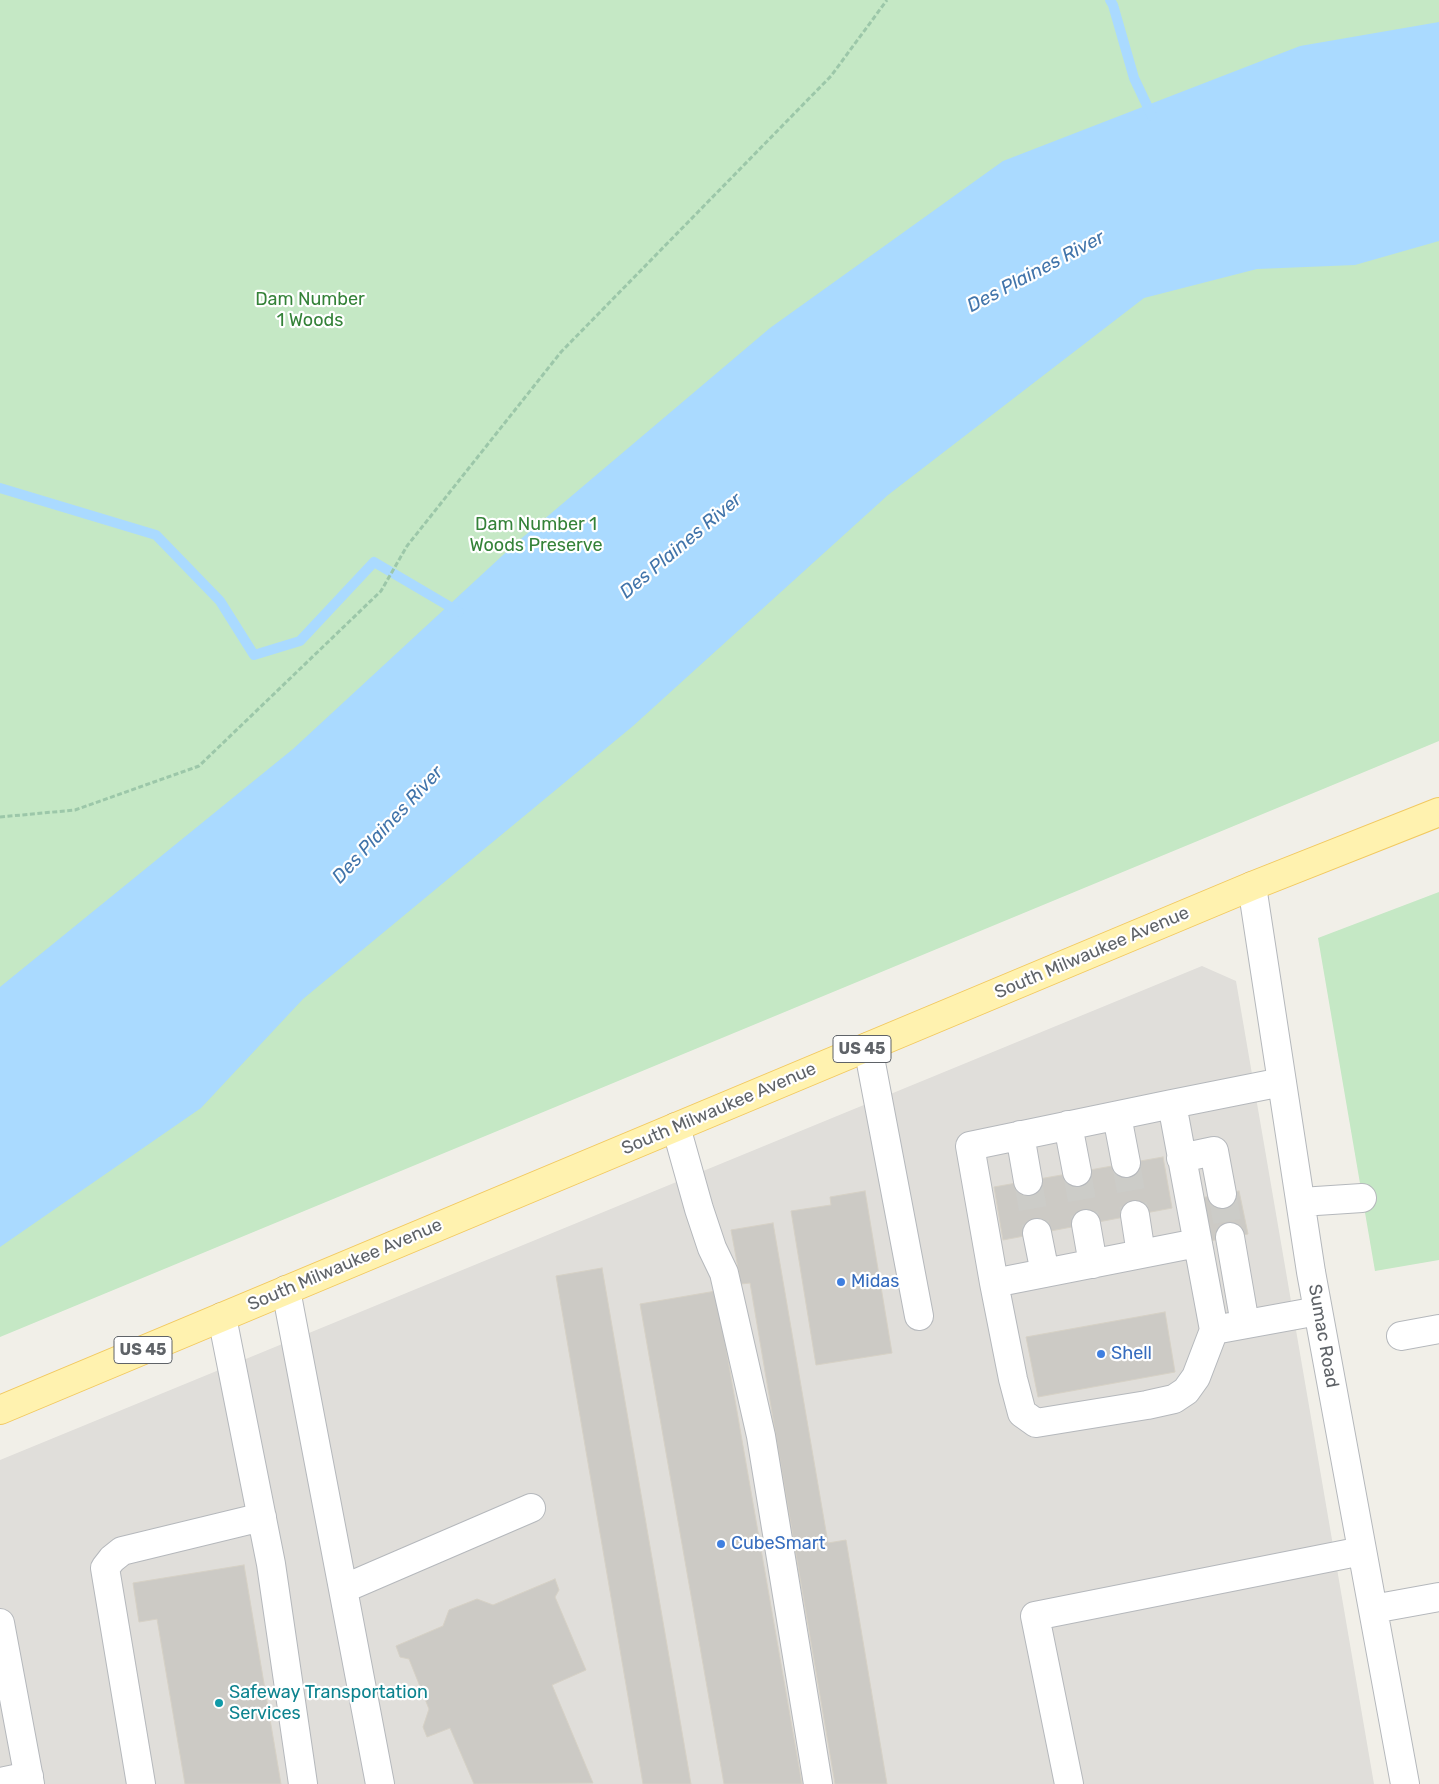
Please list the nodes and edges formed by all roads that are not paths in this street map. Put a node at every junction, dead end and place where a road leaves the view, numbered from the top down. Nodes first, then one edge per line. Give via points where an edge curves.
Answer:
1 (1439, 812) edge
2 (1252, 886) junction
3 (868, 1047) junction
4 (1282, 1082) junction
5 (1172, 1104) junction
6 (1117, 1116) junction
7 (1068, 1125) junction
8 (676, 1127) junction
9 (1020, 1135) junction
10 (1182, 1158) junction
11 (1126, 1163) tunnel mouth
12 (1077, 1172) tunnel mouth
13 (1028, 1181) tunnel mouth
14 (1222, 1194) tunnel mouth
15 (1362, 1198) dead end
16 (1301, 1202) junction
17 (1135, 1215) tunnel mouth
18 (1086, 1224) tunnel mouth
19 (1037, 1233) tunnel mouth
20 (1230, 1237) tunnel mouth
21 (1197, 1243) junction
22 (1141, 1254) junction
23 (1093, 1264) junction
24 (1044, 1273) junction
25 (994, 1283) junction
26 (286, 1290) junction
27 (1318, 1310) junction
28 (920, 1316) dead end
29 (222, 1317) junction
30 (1245, 1324) junction
31 (1439, 1329) edge
32 (1214, 1330) junction
33 (1401, 1336) dead end
34 (0, 1410) edge
35 (531, 1508) dead end
36 (262, 1517) junction
37 (1362, 1551) junction
38 (343, 1589) junction
39 (1439, 1596) edge
40 (1373, 1609) junction
41 (0, 1623) edge
42 (29, 1780) edge
43 (0, 1782) edge
44 (141, 1784) edge
45 (303, 1784) edge
46 (380, 1784) edge
47 (818, 1784) edge
48 (1069, 1784) edge
49 (1405, 1784) edge

1 - 2 main road, South Milwaukee Avenue / US 45
2 - 3 main road, South Milwaukee Avenue / US 45
2 - 4 street, Sumac Road
3 - 8 main road, South Milwaukee Avenue / US 45
3 - 28 street
4 - 5 street
4 - 16 street, Sumac Road
5 - 6 street
5 - 10 street
6 - 7 street
6 - 11 street
7 - 9 street
7 - 12 street
8 - 26 main road, South Milwaukee Avenue / US 45
8 - 47 street via 698,1209 724,1274 761,1436
9 - 13 street
9 - 25 street via 970,1146
10 - 14 street via 1214,1151
10 - 21 street
15 - 16 street
16 - 27 street, Sumac Road
17 - 22 street
18 - 23 street
19 - 24 street
20 - 30 street
21 - 22 street
21 - 32 street
22 - 23 street
23 - 24 street
24 - 25 street
25 - 32 street via 1022,1413 1036,1423 1174,1399 1186,1391 1196,1377
26 - 29 main road, South Milwaukee Avenue / US 45
26 - 38 street
27 - 30 street
27 - 37 street, Sumac Road
29 - 34 main road, South Milwaukee Avenue / US 45
29 - 36 street
30 - 32 street
31 - 33 street
35 - 38 street
36 - 44 street via 122,1552 105,1568
36 - 45 street
37 - 40 street, Sumac Road
37 - 48 street via 1035,1616
38 - 46 street
39 - 40 street
40 - 49 street, Sumac Road
41 - 42 street
42 - 43 street

